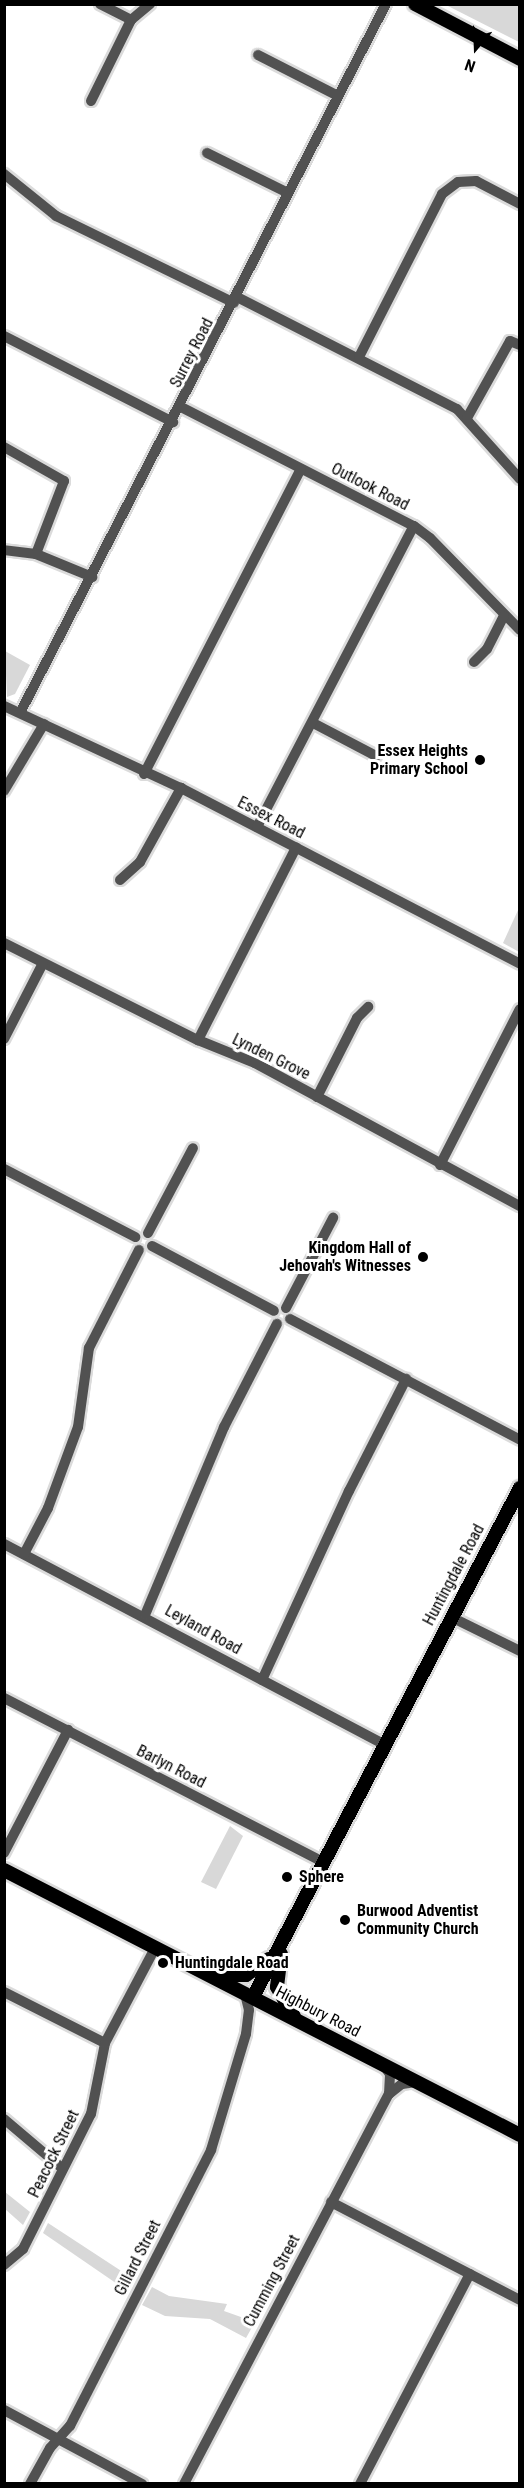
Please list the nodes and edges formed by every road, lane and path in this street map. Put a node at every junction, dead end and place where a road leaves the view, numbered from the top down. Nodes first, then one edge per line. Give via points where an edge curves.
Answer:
1 (100, 4) edge
2 (150, 4) edge
3 (386, 4) edge
4 (415, 4) edge
5 (130, 20) junction
6 (258, 55) dead end
7 (519, 59) edge
8 (338, 96) junction
9 (91, 101) dead end
10 (207, 153) dead end
11 (4, 174) edge
12 (288, 193) junction
13 (519, 204) edge
14 (236, 300) junction
15 (4, 336) edge
16 (519, 345) edge
17 (359, 357) junction
18 (180, 407) junction
19 (466, 418) junction
20 (173, 422) junction
21 (4, 447) edge
22 (301, 469) junction
23 (519, 479) edge
24 (414, 526) junction
25 (5, 549) edge
26 (36, 554) junction
27 (92, 577) junction
28 (504, 616) junction
29 (519, 630) edge
30 (474, 662) dead end
31 (4, 706) edge
32 (20, 713) junction
33 (39, 722) junction
34 (313, 723) junction
35 (376, 756) dead end
36 (144, 774) junction
37 (180, 788) junction
38 (4, 791) edge
39 (257, 827) junction
40 (296, 848) junction
41 (120, 880) dead end
42 (4, 943) edge
43 (43, 963) junction
44 (519, 964) edge
45 (368, 1007) dead end
46 (519, 1009) edge
47 (4, 1039) edge
48 (198, 1040) junction
49 (317, 1097) junction
50 (193, 1148) dead end
51 (440, 1165) junction
52 (4, 1169) edge
53 (519, 1206) edge
54 (333, 1218) dead end
55 (148, 1233) junction
56 (135, 1237) junction
57 (152, 1246) junction
58 (140, 1250) junction
59 (274, 1311) junction
60 (288, 1314) junction
61 (277, 1324) junction
62 (406, 1379) junction
63 (519, 1440) edge
64 (519, 1488) edge
65 (519, 1506) edge
66 (503, 1518) junction
67 (4, 1544) edge
68 (24, 1554) junction
69 (145, 1615) junction
70 (451, 1617) junction
71 (519, 1651) edge
72 (262, 1680) junction
73 (4, 1698) edge
74 (68, 1730) junction
75 (385, 1745) junction
76 (4, 1853) edge
77 (325, 1863) junction
78 (4, 1870) edge
79 (286, 1937) junction
80 (154, 1948) junction
81 (205, 1974) junction
82 (4, 1992) edge
83 (249, 1996) junction
84 (270, 2006) junction
85 (296, 2019) junction
86 (246, 2034) junction
87 (105, 2043) junction
88 (384, 2065) junction
89 (416, 2082) junction
90 (389, 2094) junction
91 (4, 2119) edge
92 (519, 2135) edge
93 (63, 2169) junction
94 (331, 2202) junction
95 (4, 2265) edge
96 (470, 2274) junction
97 (519, 2300) edge
98 (4, 2410) edge
99 (58, 2439) junction
100 (30, 2484) edge
101 (142, 2484) edge
102 (184, 2484) edge
103 (360, 2484) edge

1 - 5 street
2 - 5 street
3 - 8 street, Surrey Road
4 - 7 main road
5 - 9 street
6 - 8 street
8 - 12 street, Surrey Road
10 - 12 street
11 - 14 street via 56,216
12 - 14 street, Surrey Road
13 - 17 street via 476,181 458,182 442,194
14 - 17 street
14 - 18 street, Surrey Road
15 - 20 street
16 - 19 street via 510,340
17 - 19 street via 457,409
18 - 20 street, Surrey Road
18 - 22 street, Outlook Road
19 - 23 street
20 - 27 street, Surrey Road
21 - 26 street via 64,481
22 - 24 street, Outlook Road
22 - 36 street
24 - 28 street, Outlook Road via 430,537
24 - 34 street
25 - 26 street
26 - 27 street
27 - 32 street, Surrey Road
28 - 29 street, Outlook Road
28 - 30 street via 488,649
31 - 32 street, Essex Road
32 - 33 street, Essex Road
33 - 36 street, Essex Road
33 - 38 street
34 - 35 street
34 - 39 street
36 - 37 street, Essex Road
37 - 39 street, Essex Road
37 - 41 street via 141,862
39 - 40 street, Essex Road
40 - 44 street, Essex Road
40 - 48 street
42 - 43 street, Lynden Grove
43 - 47 street
43 - 48 street, Lynden Grove
45 - 49 street via 357,1018
46 - 51 street
48 - 49 street, Lynden Grove via 255,1063
49 - 51 street, Lynden Grove
50 - 55 street
51 - 53 street, Lynden Grove
52 - 56 street
54 - 60 street
55 - 56 street
55 - 57 street
56 - 58 street
57 - 58 street
57 - 59 street
58 - 68 street via 89,1348 78,1427 48,1508
59 - 60 street
59 - 61 street via 272,1318
60 - 61 street
60 - 62 street
61 - 69 street via 224,1427
62 - 63 street
62 - 72 street via 349,1491
64 - 66 main road, Huntingdale Road
65 - 66 street
66 - 70 main road, Huntingdale Road
67 - 68 street, Leyland Road
68 - 69 street, Leyland Road
69 - 72 street, Leyland Road
70 - 71 street
70 - 75 main road, Huntingdale Road
72 - 75 street, Leyland Road
73 - 74 street, Barlyn Road
74 - 76 street
74 - 77 street, Barlyn Road
75 - 77 main road, Huntingdale Road
77 - 79 main road, Huntingdale Road
78 - 80 main road, Highbury Road
79 - 81 main road via 265,1964 246,1975
79 - 83 main road, Huntingdale Road
79 - 85 main road via 276,1982
80 - 81 main road, Highbury Road
80 - 87 street, Peacock Street
81 - 83 main road, Highbury Road
82 - 87 street
83 - 84 main road, Highbury Road
83 - 86 street, Gillard Street
84 - 85 main road, Highbury Road
84 - 86 street, Gillard Street via 255,2016
85 - 88 main road, Highbury Road
86 - 99 street, Gillard Street via 211,2150 70,2426
87 - 93 street, Peacock Street via 91,2114
88 - 89 main road, Highbury Road
88 - 90 street via 390,2074
89 - 90 street via 402,2084
89 - 92 main road, Highbury Road
90 - 94 street, Cumming Street
91 - 93 street
93 - 95 street, Peacock Street via 22,2249
94 - 96 street
94 - 102 street, Cumming Street
96 - 97 street
96 - 103 street
98 - 99 street
99 - 100 street, Gillard Street
99 - 101 street

